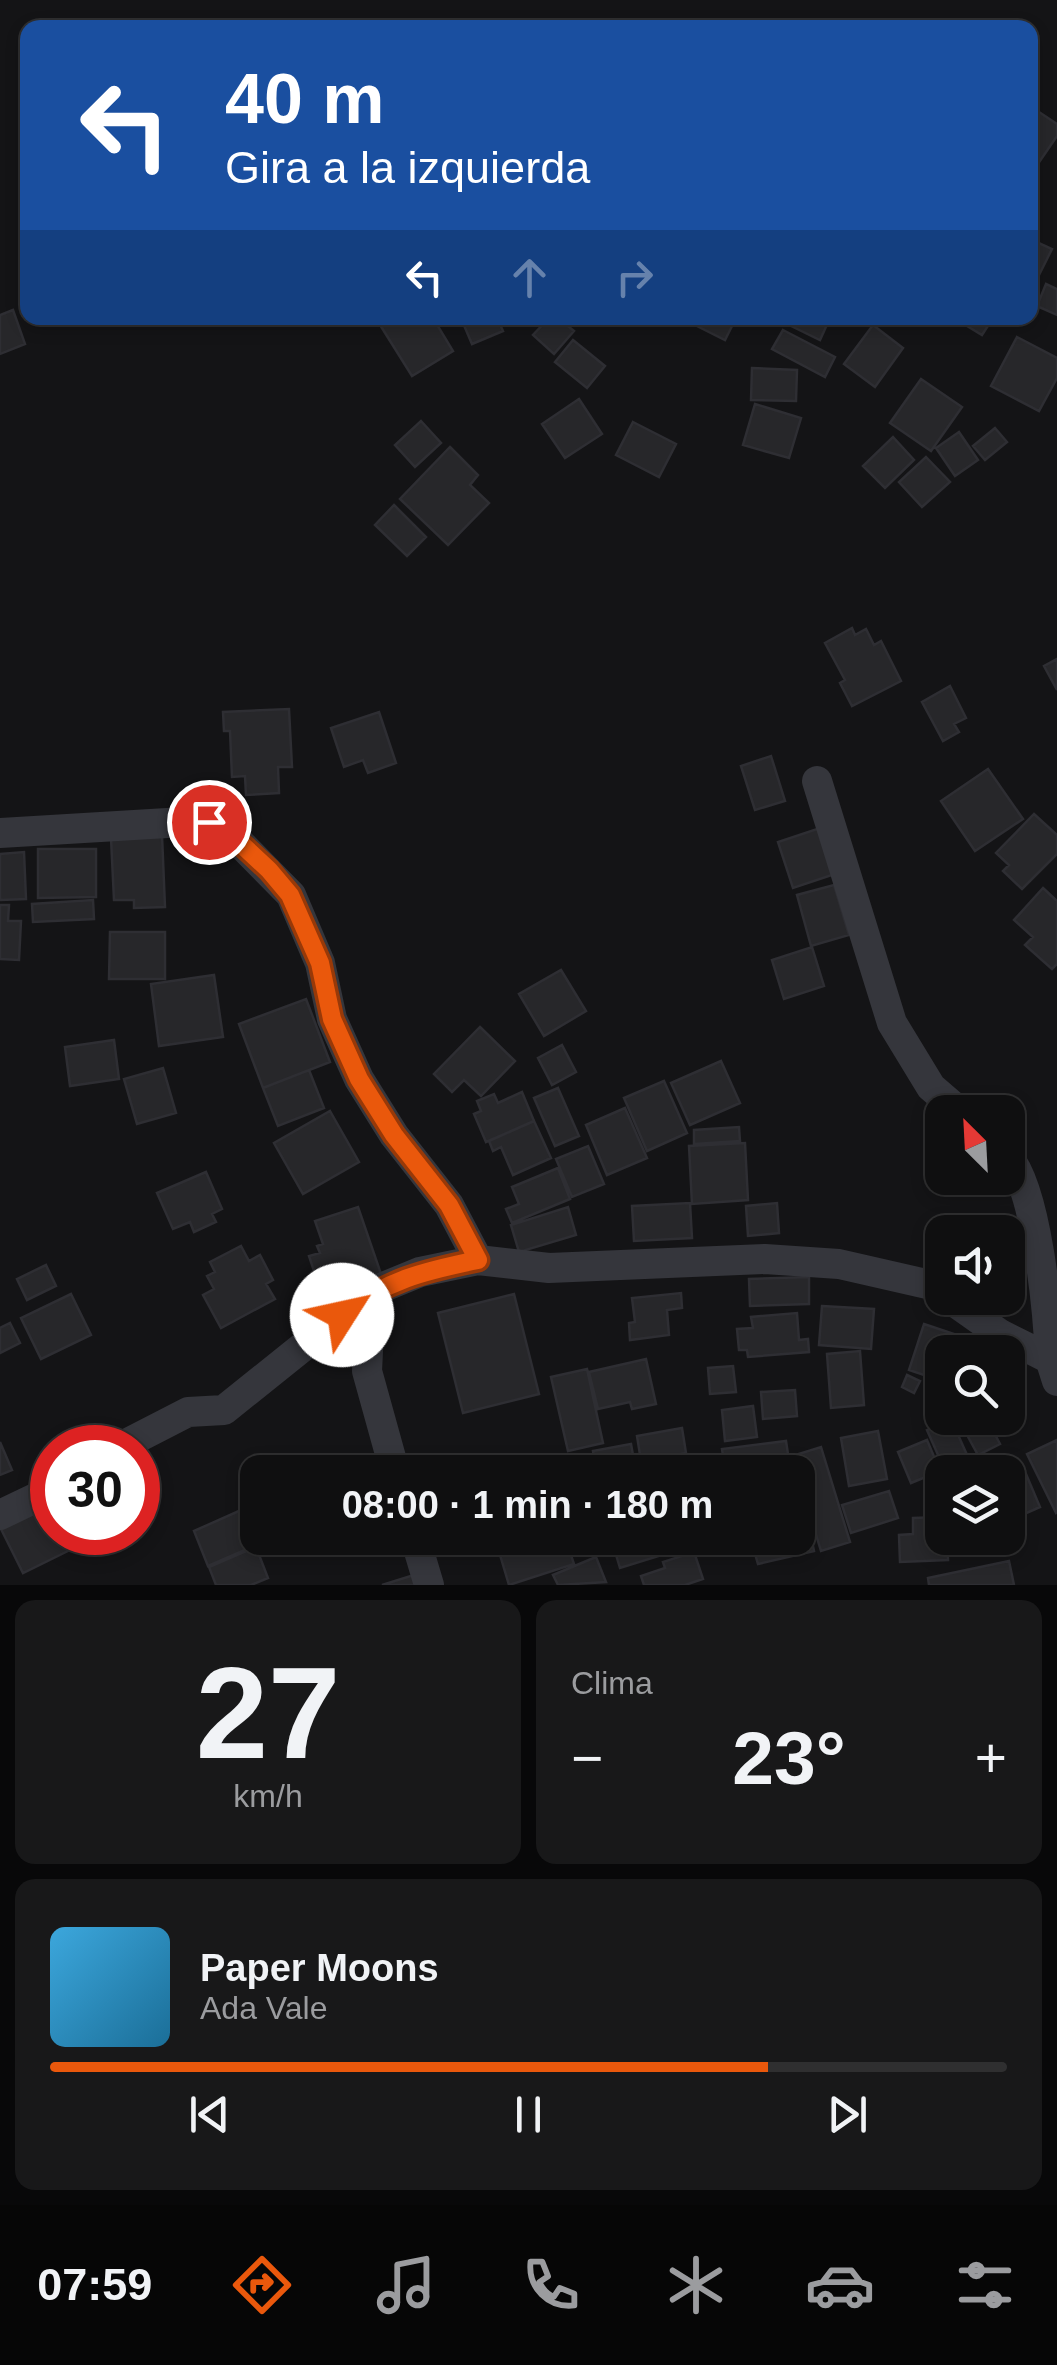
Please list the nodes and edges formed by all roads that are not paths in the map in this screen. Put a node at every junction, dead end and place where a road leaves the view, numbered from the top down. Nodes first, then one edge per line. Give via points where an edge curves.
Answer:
1 (817, 782) dead end
2 (0, 833) edge
3 (941, 1095) edge
4 (1025, 1186) edge
5 (478, 1260) junction
6 (925, 1284) edge
7 (372, 1292) junction
8 (973, 1315) edge
9 (1055, 1365) edge
10 (160, 1426) edge
11 (390, 1455) edge
12 (30, 1500) edge
13 (0, 1514) edge
14 (420, 1555) edge
15 (429, 1585) edge

1 - 3 street via 892,1023
2 - 5 street via 184,822 224,828 290,895 359,1079 449,1205
4 - 9 street
5 - 6 street via 550,1268 784,1260 840,1264
5 - 7 street via 420,1272
7 - 10 street via 224,1410 188,1412
7 - 11 street via 367,1372
8 - 9 street
12 - 13 street
14 - 15 street

